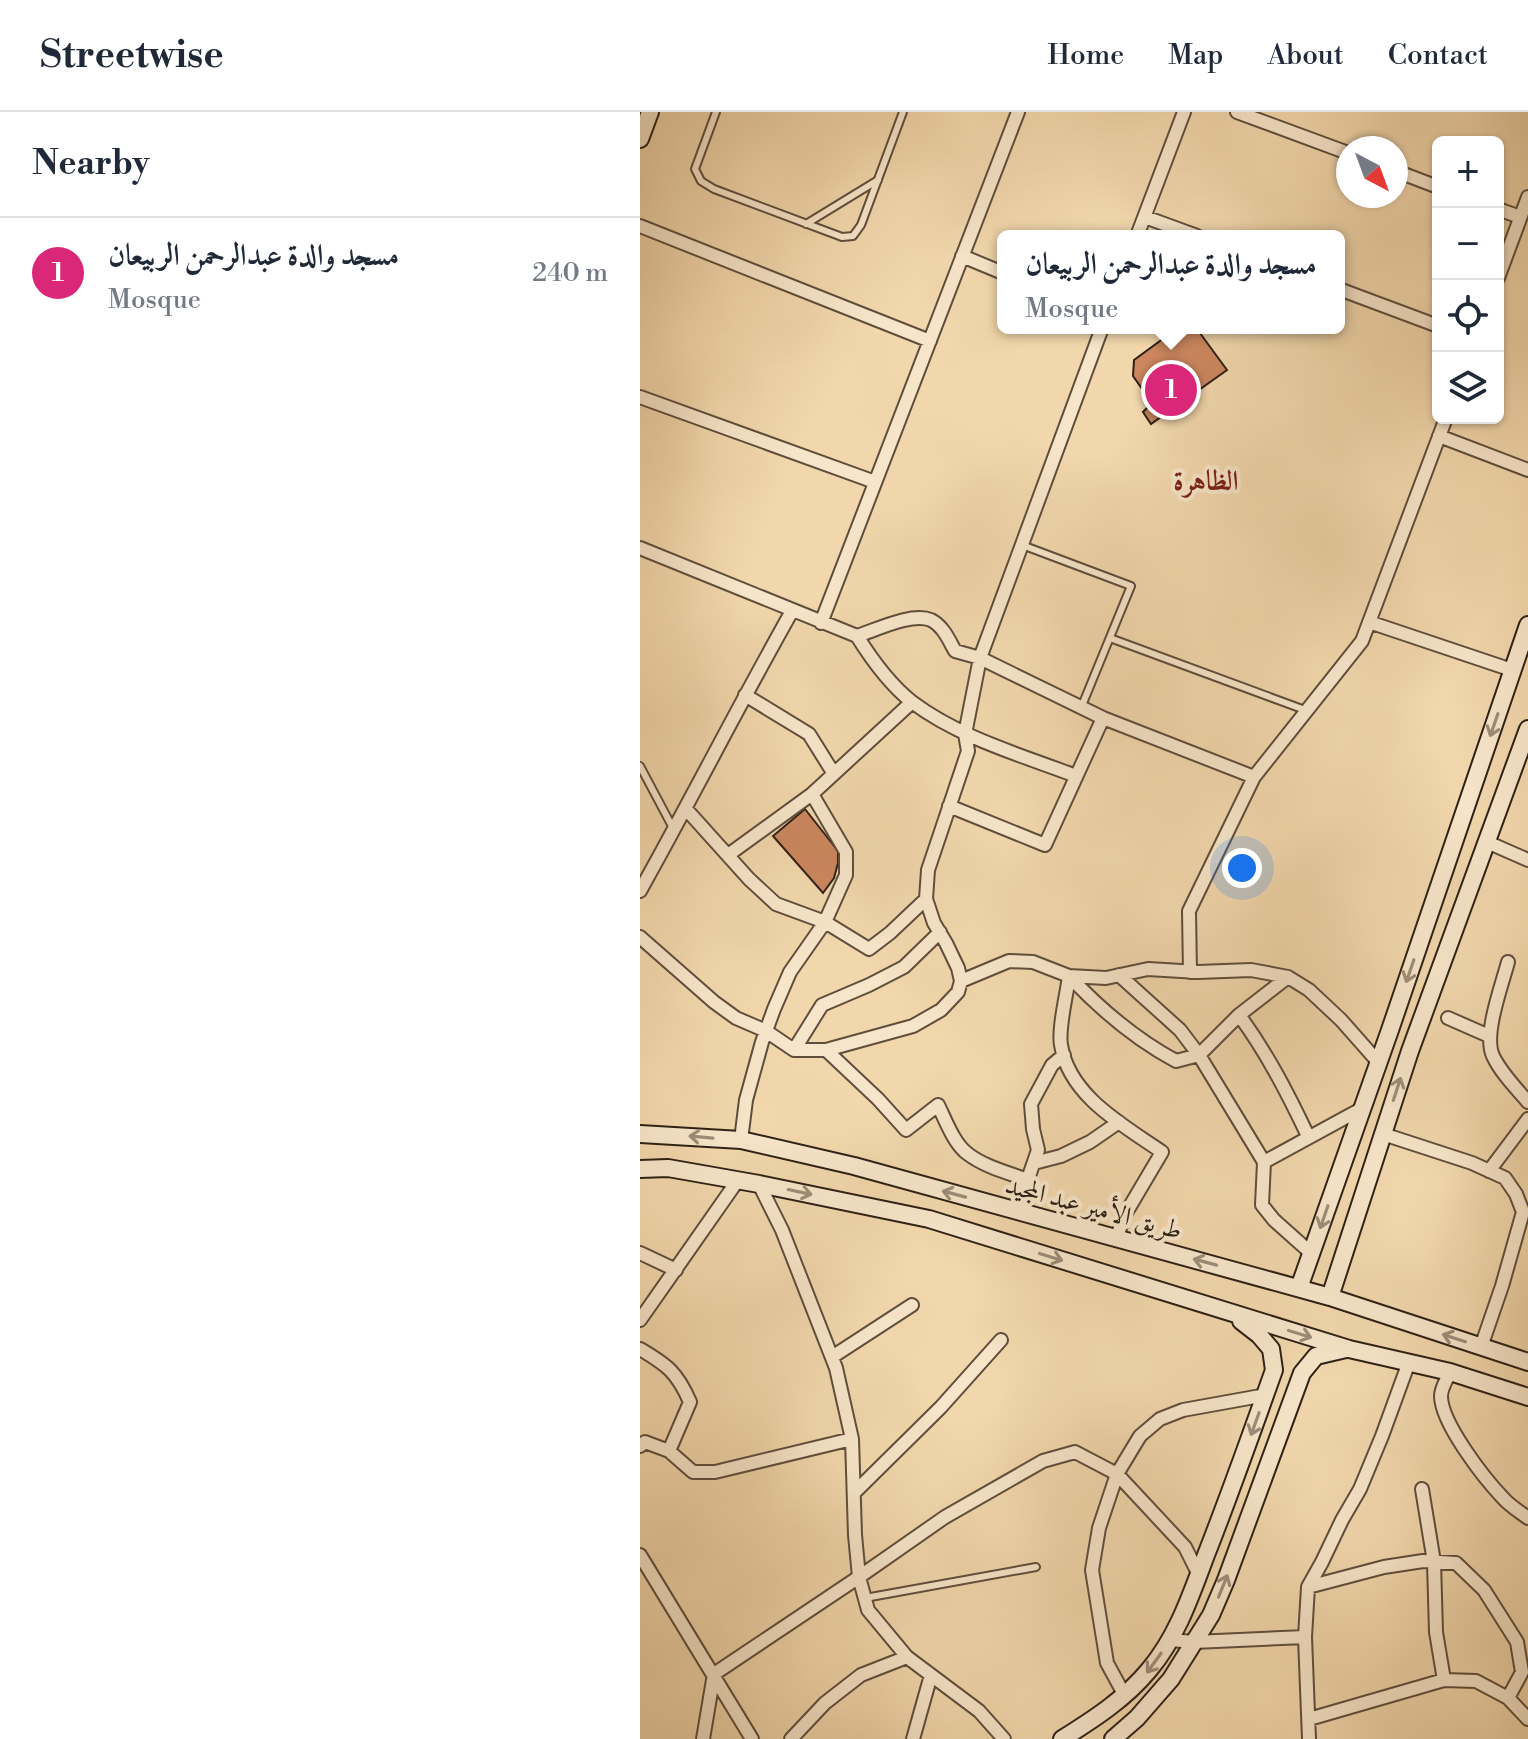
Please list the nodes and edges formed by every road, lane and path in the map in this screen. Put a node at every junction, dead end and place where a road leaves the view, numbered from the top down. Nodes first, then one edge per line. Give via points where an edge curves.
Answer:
1 (650, 112) edge
2 (716, 112) edge
3 (903, 112) edge
4 (1018, 112) edge
5 (1184, 112) edge
6 (1237, 112) edge
7 (640, 139) edge
8 (1336, 149) edge
9 (1408, 176) edge
10 (878, 180) junction
11 (1432, 185) edge
12 (1528, 197) edge
13 (1504, 211) edge
14 (1145, 217) junction
15 (1520, 217) junction
16 (806, 224) junction
17 (640, 226) edge
18 (1140, 230) edge
19 (1181, 230) edge
20 (962, 256) junction
21 (1504, 261) edge
22 (997, 271) edge
23 (1345, 291) edge
24 (1432, 324) edge
25 (1100, 334) edge
26 (930, 341) junction
27 (640, 397) edge
28 (1444, 424) edge
29 (1439, 436) junction
30 (1528, 470) edge
31 (875, 482) junction
32 (1022, 545) junction
33 (640, 548) edge
34 (792, 611) junction
35 (1369, 622) junction
36 (821, 623) junction
37 (1528, 625) edge
38 (857, 636) junction
39 (1110, 638) junction
40 (980, 658) junction
41 (1518, 669) edge
42 (745, 695) junction
43 (912, 702) junction
44 (1081, 708) junction
45 (1306, 711) junction
46 (1103, 718) junction
47 (1528, 729) edge
48 (965, 734) junction
49 (640, 766) edge
50 (834, 774) junction
51 (1076, 776) junction
52 (1254, 777) junction
53 (812, 794) junction
54 (949, 806) junction
55 (686, 809) junction
56 (674, 831) junction
57 (1487, 842) junction
58 (728, 855) junction
59 (1528, 860) edge
60 (640, 891) edge
61 (926, 899) junction
62 (825, 922) junction
63 (940, 932) junction
64 (640, 937) edge
65 (1508, 962) dead end
66 (1190, 972) junction
67 (1119, 975) junction
68 (1069, 976) junction
69 (1288, 977) junction
70 (961, 981) junction
71 (1239, 1015) junction
72 (1448, 1018) dead end
73 (766, 1031) junction
74 (1489, 1036) junction
75 (794, 1050) junction
76 (826, 1050) junction
77 (1064, 1055) junction
78 (1199, 1055) junction
79 (1379, 1063) junction
80 (1528, 1102) edge
81 (1363, 1108) junction
82 (1528, 1119) edge
83 (1119, 1122) junction
84 (640, 1134) edge
85 (1383, 1134) junction
86 (1308, 1136) junction
87 (741, 1140) junction
88 (1264, 1162) junction
89 (1034, 1163) junction
90 (640, 1169) edge
91 (1489, 1171) junction
92 (738, 1180) junction
93 (1028, 1180) junction
94 (759, 1184) junction
95 (1017, 1211) junction
96 (1117, 1238) junction
97 (640, 1253) edge
98 (1311, 1253) junction
99 (676, 1270) junction
100 (1299, 1288) junction
101 (1330, 1297) junction
102 (912, 1305) dead end
103 (1230, 1313) junction
104 (640, 1320) edge
105 (1001, 1340) dead end
106 (1481, 1347) junction
107 (640, 1349) edge
108 (1349, 1349) junction
109 (832, 1357) junction
110 (1409, 1362) junction
111 (1528, 1362) edge
112 (1450, 1372) junction
113 (1266, 1395) junction
114 (1528, 1397) edge
115 (852, 1439) junction
116 (640, 1446) edge
117 (669, 1451) junction
118 (1117, 1474) junction
119 (1422, 1489) dead end
120 (854, 1493) junction
121 (1528, 1518) edge
122 (641, 1560) edge
123 (1434, 1562) junction
124 (1036, 1567) dead end
125 (1199, 1575) junction
126 (859, 1577) junction
127 (1308, 1587) junction
128 (865, 1598) junction
129 (1305, 1637) junction
130 (1170, 1640) junction
131 (1194, 1642) junction
132 (907, 1657) junction
133 (714, 1674) junction
134 (931, 1675) junction
135 (1444, 1680) junction
136 (1125, 1696) junction
137 (1508, 1698) junction
138 (1309, 1719) junction
139 (1528, 1719) edge
140 (703, 1739) edge
141 (752, 1739) edge
142 (791, 1739) edge
143 (913, 1739) edge
144 (1004, 1739) edge
145 (1062, 1739) edge
146 (1113, 1739) edge
147 (1309, 1739) edge

1 - 7 main road
2 - 16 lane via 695,169 701,181
3 - 10 lane
4 - 20 street
5 - 14 street
6 - 8 street
9 - 11 street
10 - 16 lane
10 - 16 lane via 853,236
12 - 15 street
13 - 15 street
14 - 18 street
14 - 19 street
15 - 21 street
17 - 26 street
20 - 22 street
20 - 26 street
23 - 24 street
25 - 32 street
26 - 31 street
27 - 31 street
28 - 29 street
29 - 30 street
29 - 35 street
31 - 36 street
32 - 39 lane via 1131,586
32 - 40 street
33 - 34 street
34 - 36 street
34 - 42 street
35 - 41 street
35 - 45 street via 1362,641
36 - 38 street
37 - 41 main road
38 - 40 street via 914,617 933,621 955,651
38 - 43 street via 877,667
39 - 44 lane
39 - 45 lane
40 - 44 street
40 - 48 street
41 -> 79 main road
42 - 50 street via 809,734
42 - 55 street
43 - 48 street
43 - 50 street
44 - 46 street
45 - 52 street
46 - 51 street
46 - 52 street
47 - 57 main road
48 - 51 street
48 - 54 street via 968,751
49 - 56 lane
50 - 53 street
51 - 54 street via 1045,845
52 - 66 street via 1189,911
53 - 58 street
53 - 62 street via 846,852 846,875
54 - 61 street via 928,870
55 - 56 street
55 - 58 street
56 - 60 street
57 - 59 street
85 -> 57 main road
58 - 62 street via 776,904
61 - 62 street via 869,949
61 - 63 street
62 - 73 street via 790,972
63 - 70 street
63 - 75 street via 904,967 822,1005
64 - 73 street via 714,1002
65 - 74 street
66 - 67 street via 1148,969
66 - 69 street via 1251,970
67 - 68 street
67 - 78 street via 1180,1030
68 - 70 street via 1033,962 1009,961
68 - 77 street via 1060,1042
68 - 78 street via 1148,1046 1176,1061
69 - 71 street
69 - 79 street via 1341,1020
70 - 76 street via 941,1010 913,1026
71 - 78 street
71 - 86 street via 1282,1081
72 - 74 street
73 - 75 street
73 - 87 street via 746,1100
74 - 80 street via 1492,1054
75 - 76 street
76 - 93 street via 906,1130 938,1105 967,1154
77 - 83 street via 1085,1093
77 - 89 street via 1052,1065 1031,1104 1038,1150
78 - 88 street
79 - 81 main road
81 - 86 street
81 -> 98 main road
82 - 91 street
83 - 89 street via 1061,1156
83 - 96 street via 1162,1152
87 -> 84 main road, طريق الأمير عبد المجيد
85 - 91 street
85 - 101 main road
86 - 88 street
95 -> 87 main road, طريق الأمير عبد المجيد
88 - 98 street via 1262,1205
89 - 93 street
90 - 92 main road via 668,1168
91 - 106 street via 1505,1178 1523,1212
92 - 94 main road
92 - 99 street
93 - 95 street
94 -> 103 main road via 929,1219
94 - 109 street
95 - 96 main road, طريق الأمير عبد المجيد
100 -> 96 main road, طريق الأمير عبد المجيد
97 - 99 street
98 - 100 main road
99 - 104 street
100 - 101 main road, طريق الأمير عبد المجيد
106 -> 101 main road, طريق الأمير عبد المجيد
102 - 109 street
103 -> 108 main road
103 - 113 main road via 1271,1349 1274,1370
105 - 120 street
106 - 111 main road, طريق الأمير عبد المجيد
107 - 117 street via 680,1380 690,1402
108 - 110 main road
131 -> 108 main road via 1226,1580 1302,1373 1316,1356
109 - 115 street
110 - 112 main road
110 - 127 street via 1360,1489
112 - 114 main road
112 - 121 street via 1441,1394 1446,1417 1492,1486
113 - 118 street via 1160,1419 1140,1436
113 -> 125 main road
115 - 117 street via 715,1472 693,1472
115 - 120 street
116 - 117 street via 645,1442
118 - 125 street via 1185,1547
118 - 126 street via 1075,1452 1043,1461 945,1517
118 - 136 street via 1092,1570 1107,1663
119 - 123 street
120 - 126 street
122 - 133 street
123 - 127 street via 1384,1567
123 - 135 street
123 - 137 street via 1456,1563 1475,1581 1517,1642 1522,1672
124 - 128 lane
125 - 130 main road
126 - 128 street
126 - 133 street
127 - 129 street
128 - 132 street via 868,1610
129 - 131 street
129 - 138 street
130 - 131 street
130 -> 136 main road
131 - 146 main road via 1171,1679
132 - 134 street
132 - 142 street via 861,1675
133 - 140 street
133 - 141 street
134 - 143 street
134 - 144 street via 979,1711
135 - 137 street via 1476,1681
135 - 138 street
136 - 145 main road
137 - 139 street
138 - 147 street

